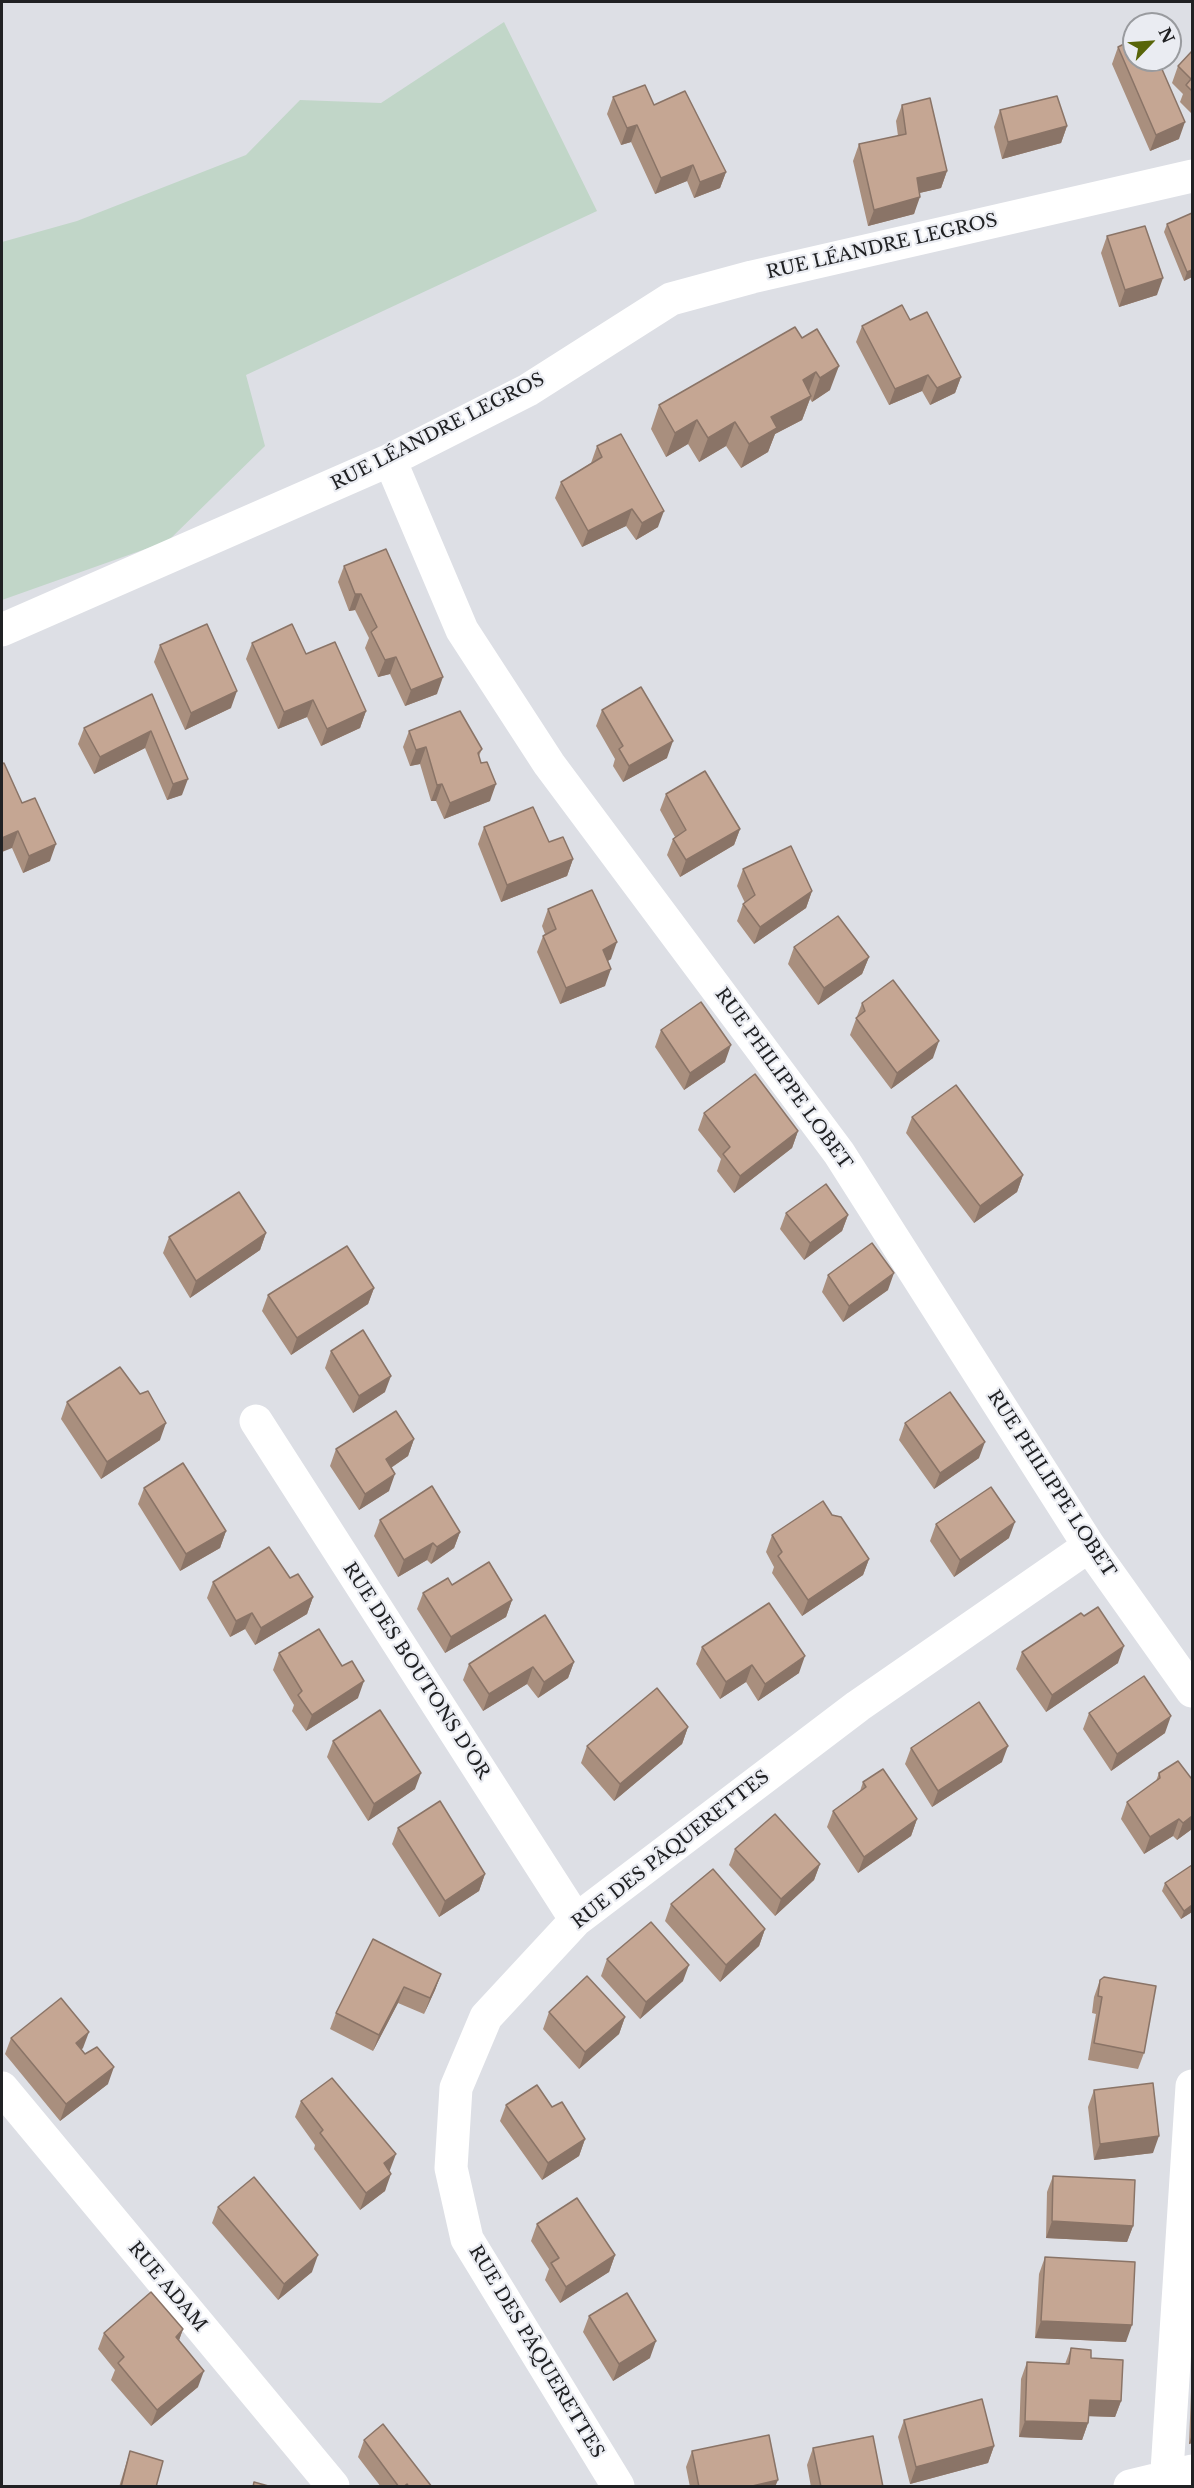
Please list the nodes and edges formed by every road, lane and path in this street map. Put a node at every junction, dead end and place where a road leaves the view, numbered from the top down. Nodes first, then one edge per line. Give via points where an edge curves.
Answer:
1 (1192, 176) edge
2 (390, 460) junction
3 (2, 630) edge
4 (256, 1421) dead end
5 (1089, 1546) junction
6 (1192, 1691) edge
7 (576, 1920) junction
8 (1192, 2086) edge
9 (2, 2088) edge
10 (1175, 2479) edge
11 (333, 2487) edge
12 (618, 2487) edge
13 (1130, 2487) edge

1 - 2 street, RUE LÉANDRE LEGROS via 752,276 671,299 528,390
2 - 3 street, RUE LÉANDRE LEGROS
2 - 5 street, RUE PHILIPPE LOBET via 462,630 549,764 839,1153
4 - 7 street, RUE DES BOUTONS D'OR
5 - 6 street, RUE PHILIPPE LOBET
5 - 7 street, RUE DES PÂQUERETTES via 858,1706
7 - 12 street, RUE DES PÂQUERETTES via 486,2017 456,2088 451,2168 467,2238
8 - 10 street
9 - 11 street, RUE ADAM
10 - 13 street

